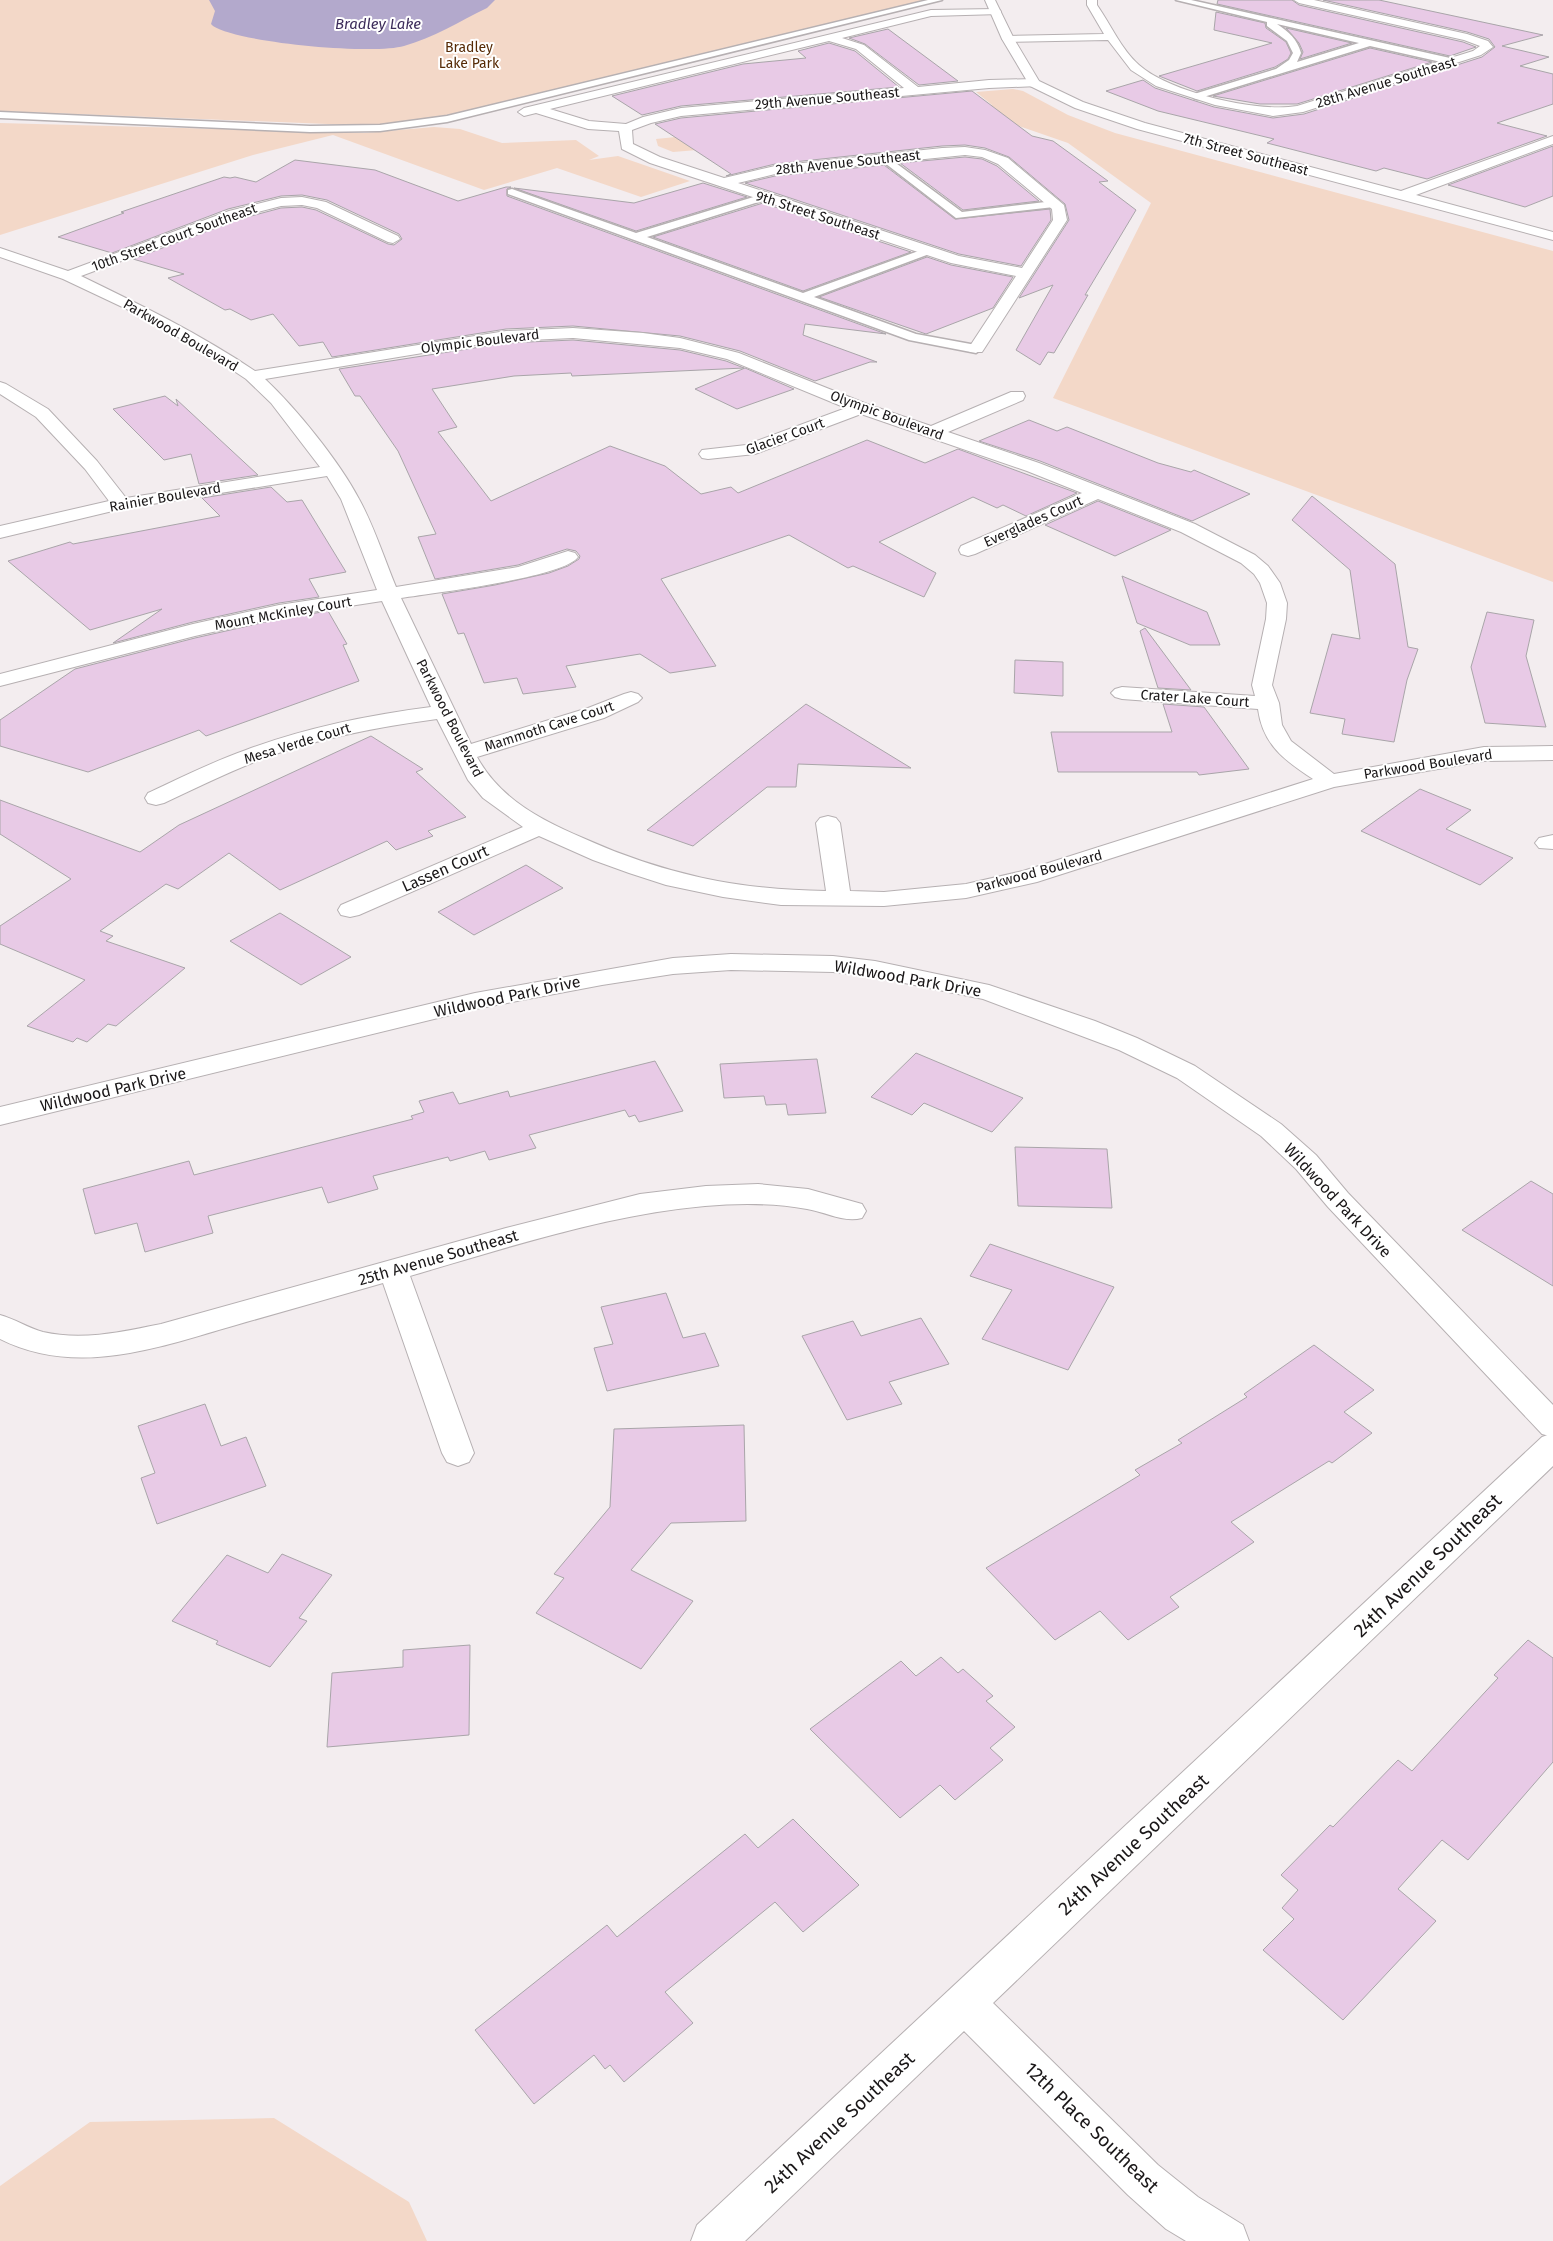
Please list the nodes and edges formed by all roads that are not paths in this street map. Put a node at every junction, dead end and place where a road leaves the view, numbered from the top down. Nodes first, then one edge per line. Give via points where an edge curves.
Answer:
1 (938, 0) edge
2 (1092, 0) edge
3 (1180, 0) edge
4 (1299, 0) edge
5 (993, 6) edge
6 (1256, 17) junction
7 (1112, 37) junction
8 (830, 38) junction
9 (1008, 39) junction
10 (1369, 43) junction
11 (1450, 61) junction
12 (1280, 70) junction
13 (665, 78) junction
14 (1034, 83) junction
15 (692, 85) dead end
16 (914, 90) junction
17 (712, 95) dead end
18 (1198, 96) junction
19 (724, 106) junction
20 (0, 115) edge
21 (626, 130) junction
22 (1553, 140) edge
23 (885, 158) junction
24 (722, 183) junction
25 (512, 192) dead end
26 (1401, 196) junction
27 (764, 197) junction
28 (1056, 206) junction
29 (1553, 236) edge
30 (636, 237) junction
31 (393, 239) dead end
32 (0, 252) edge
33 (928, 252) junction
34 (1026, 273) junction
35 (68, 276) junction
36 (801, 298) junction
37 (976, 349) joint
38 (252, 376) junction
39 (0, 386) edge
40 (1017, 396) dead end
41 (860, 408) junction
42 (933, 432) junction
43 (708, 454) dead end
44 (332, 470) junction
45 (1098, 492) junction
46 (121, 504) junction
47 (0, 532) edge
48 (968, 550) dead end
49 (568, 557) dead end
50 (389, 594) junction
51 (0, 680) edge
52 (1122, 693) dead end
53 (631, 698) dead end
54 (1268, 704) junction
55 (445, 712) junction
56 (466, 752) junction
57 (1553, 753) edge
58 (1330, 781) junction
59 (156, 798) dead end
60 (828, 823) dead end
61 (540, 828) junction
62 (839, 900) junction
63 (350, 910) dead end
64 (0, 1116) edge
65 (852, 1211) dead end
66 (393, 1270) junction
67 (0, 1326) edge
68 (1553, 1425) edge
69 (1553, 1446) edge
70 (458, 1453) dead end
71 (965, 2003) junction
72 (713, 2241) edge
73 (1227, 2241) edge

1 - 20 lane via 417,124 310,130
2 - 7 street, 28th Avenue Southeast
3 - 6 lane
4 - 11 street, 28th Avenue Southeast via 1459,35 1487,46
5 - 8 street via 931,13
5 - 9 street
6 - 10 lane
6 - 12 lane via 1279,29 1296,45 1298,52 1293,62
7 - 9 street
7 - 18 street, 28th Avenue Southeast via 1142,74 1167,87
8 - 13 street
8 - 16 street via 860,47
9 - 14 street
10 - 11 lane
10 - 12 lane
11 - 18 street, 28th Avenue Southeast via 1299,109 1277,112 1251,110
12 - 18 lane
13 - 15 street
13 - 21 street via 530,110 588,126
14 - 16 street, 29th Avenue Southeast
14 - 26 street, 7th Street Southeast via 1079,106 1141,126
16 - 19 street, 29th Avenue Southeast
17 - 19 street
19 - 21 street, 29th Avenue Southeast via 662,115
21 - 24 street, 9th Street Southeast via 628,146 640,154
22 - 26 street
23 - 24 street, 28th Avenue Southeast via 775,170
23 - 28 street, 28th Avenue Southeast via 975,152 1003,161
23 - 28 lane via 960,216
24 - 27 street, 9th Street Southeast
25 - 30 lane
26 - 29 street, 7th Street Southeast
27 - 30 lane
27 - 33 street, 9th Street Southeast
28 - 34 street via 1060,220
30 - 36 lane
31 - 35 street, 10th Street Court Southeast via 321,205 302,201 281,202 234,214
32 - 35 street, Parkwood Boulevard
33 - 34 street, 9th Street Southeast via 971,264
33 - 36 lane
34 - 37 street
35 - 38 street, Parkwood Boulevard via 148,315
36 - 37 lane via 913,337
38 - 41 street, Olympic Boulevard via 453,343 573,333 643,338 708,349
38 - 44 street, Parkwood Boulevard via 277,399
39 - 46 street via 42,412 91,465
40 - 42 street
41 - 42 street, Olympic Boulevard
41 - 43 street, Glacier Court via 749,450
42 - 45 street, Olympic Boulevard
44 - 46 street, Rainier Boulevard
44 - 50 street, Parkwood Boulevard via 350,499
45 - 48 street, Everglades Court
45 - 54 street, Olympic Boulevard via 1188,528 1248,559 1261,570 1277,603 1262,685
46 - 47 street, Rainier Boulevard
49 - 50 street, Mount McKinley Court via 520,573
50 - 51 street, Mount McKinley Court via 193,630
50 - 55 street, Parkwood Boulevard
52 - 54 street, Crater Lake Court
53 - 56 street, Mammoth Cave Court via 596,713
54 - 58 street, Olympic Boulevard via 1271,725 1282,745
55 - 56 street, Parkwood Boulevard
55 - 59 street, Mesa Verde Court via 384,719 317,734 267,750
56 - 61 street, Parkwood Boulevard via 476,775 491,793
57 - 58 street, Parkwood Boulevard via 1484,754
58 - 62 street, Parkwood Boulevard via 1029,877 966,891
60 - 62 street
61 - 62 street, Parkwood Boulevard via 601,855 674,880 781,898
61 - 63 street, Lassen Court
64 - 68 street, Wildwood Park Drive via 475,1001 602,977 672,966 731,962 833,964 874,969 989,993 1068,1020 1128,1044 1209,1087 1271,1130 1306,1162 1338,1200
65 - 66 street, 25th Avenue Southeast via 808,1198 758,1194 640,1204
66 - 67 street, 25th Avenue Southeast via 112,1346 78,1349 51,1346
66 - 70 street
69 - 71 street, 24th Avenue Southeast
71 - 72 street, 24th Avenue Southeast
71 - 73 street, 12th Place Southeast via 1143,2180 1182,2213

